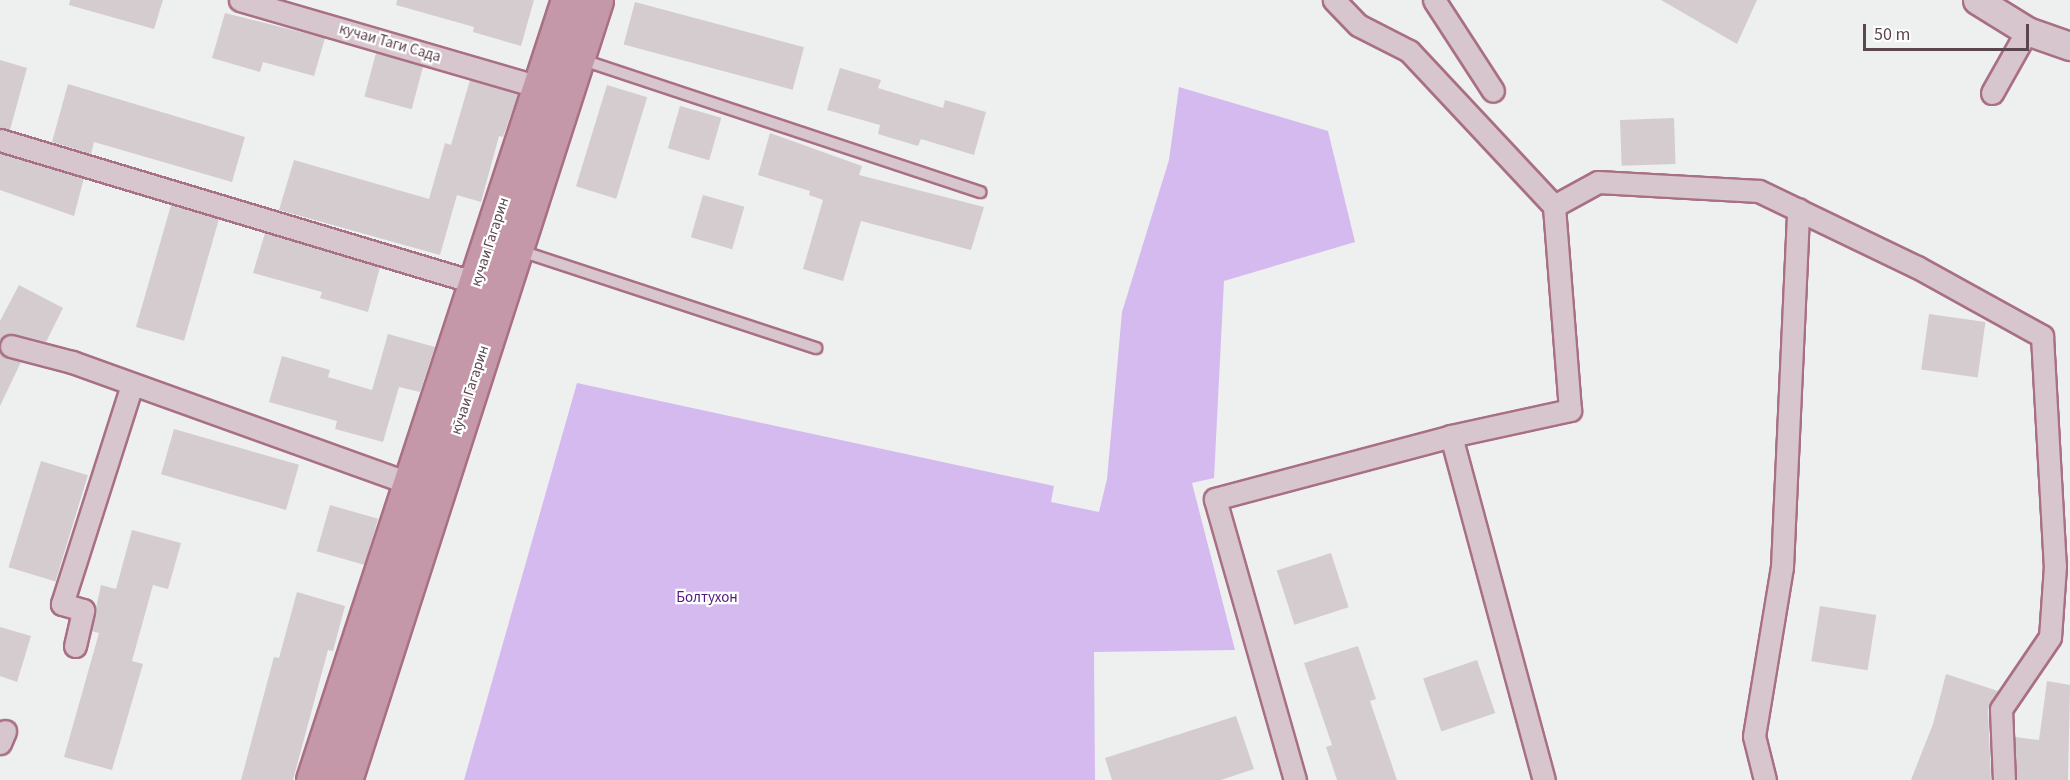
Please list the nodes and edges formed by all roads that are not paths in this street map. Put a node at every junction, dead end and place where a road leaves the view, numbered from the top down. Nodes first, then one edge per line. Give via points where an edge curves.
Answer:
1 (240, 0) edge
2 (568, 0) edge
3 (596, 0) edge
4 (1334, 0) edge
5 (1434, 0) edge
6 (1980, 1) edge
7 (2027, 31) junction
8 (2070, 45) edge
9 (577, 58) junction
10 (540, 87) junction
11 (1492, 91) dead end
12 (1992, 93) dead end
13 (0, 140) edge
14 (980, 192) dead end
15 (1554, 206) junction
16 (1798, 209) junction
17 (515, 249) junction
18 (477, 283) junction
19 (11, 346) dead end
20 (816, 348) dead end
21 (132, 384) junction
22 (1451, 436) junction
23 (408, 483) junction
24 (2062, 544) edge
25 (75, 646) dead end
26 (313, 780) edge
27 (345, 780) edge
28 (1295, 780) edge
29 (1544, 780) edge
30 (1765, 780) edge
31 (2004, 780) edge

1 - 10 street, кучаи Таги Сада
2 - 10 highway, кучаи Гагарин
3 - 9 highway, кӯчаи Гагарин
4 - 15 street via 1358,25 1409,51
5 - 11 street
6 - 7 street
7 - 8 street
7 - 12 street
9 - 14 lane
9 - 17 highway, кӯчаи Гагарин
10 - 18 highway, кучаи Гагарин
13 - 18 street
15 - 16 street via 1598,182 1759,191
15 - 22 street via 1570,410
16 - 24 street via 1917,267 2042,336
16 - 30 street via 1782,567 1754,736
17 - 20 lane
17 - 27 highway, кӯчаи Гагарин
18 - 23 highway, кучаи Гагарин
19 - 21 street via 72,362
21 - 23 street
21 - 25 street via 62,604 83,610
22 - 28 street via 1215,499
22 - 29 street
23 - 26 highway
24 - 31 street via 2050,638 2001,709

